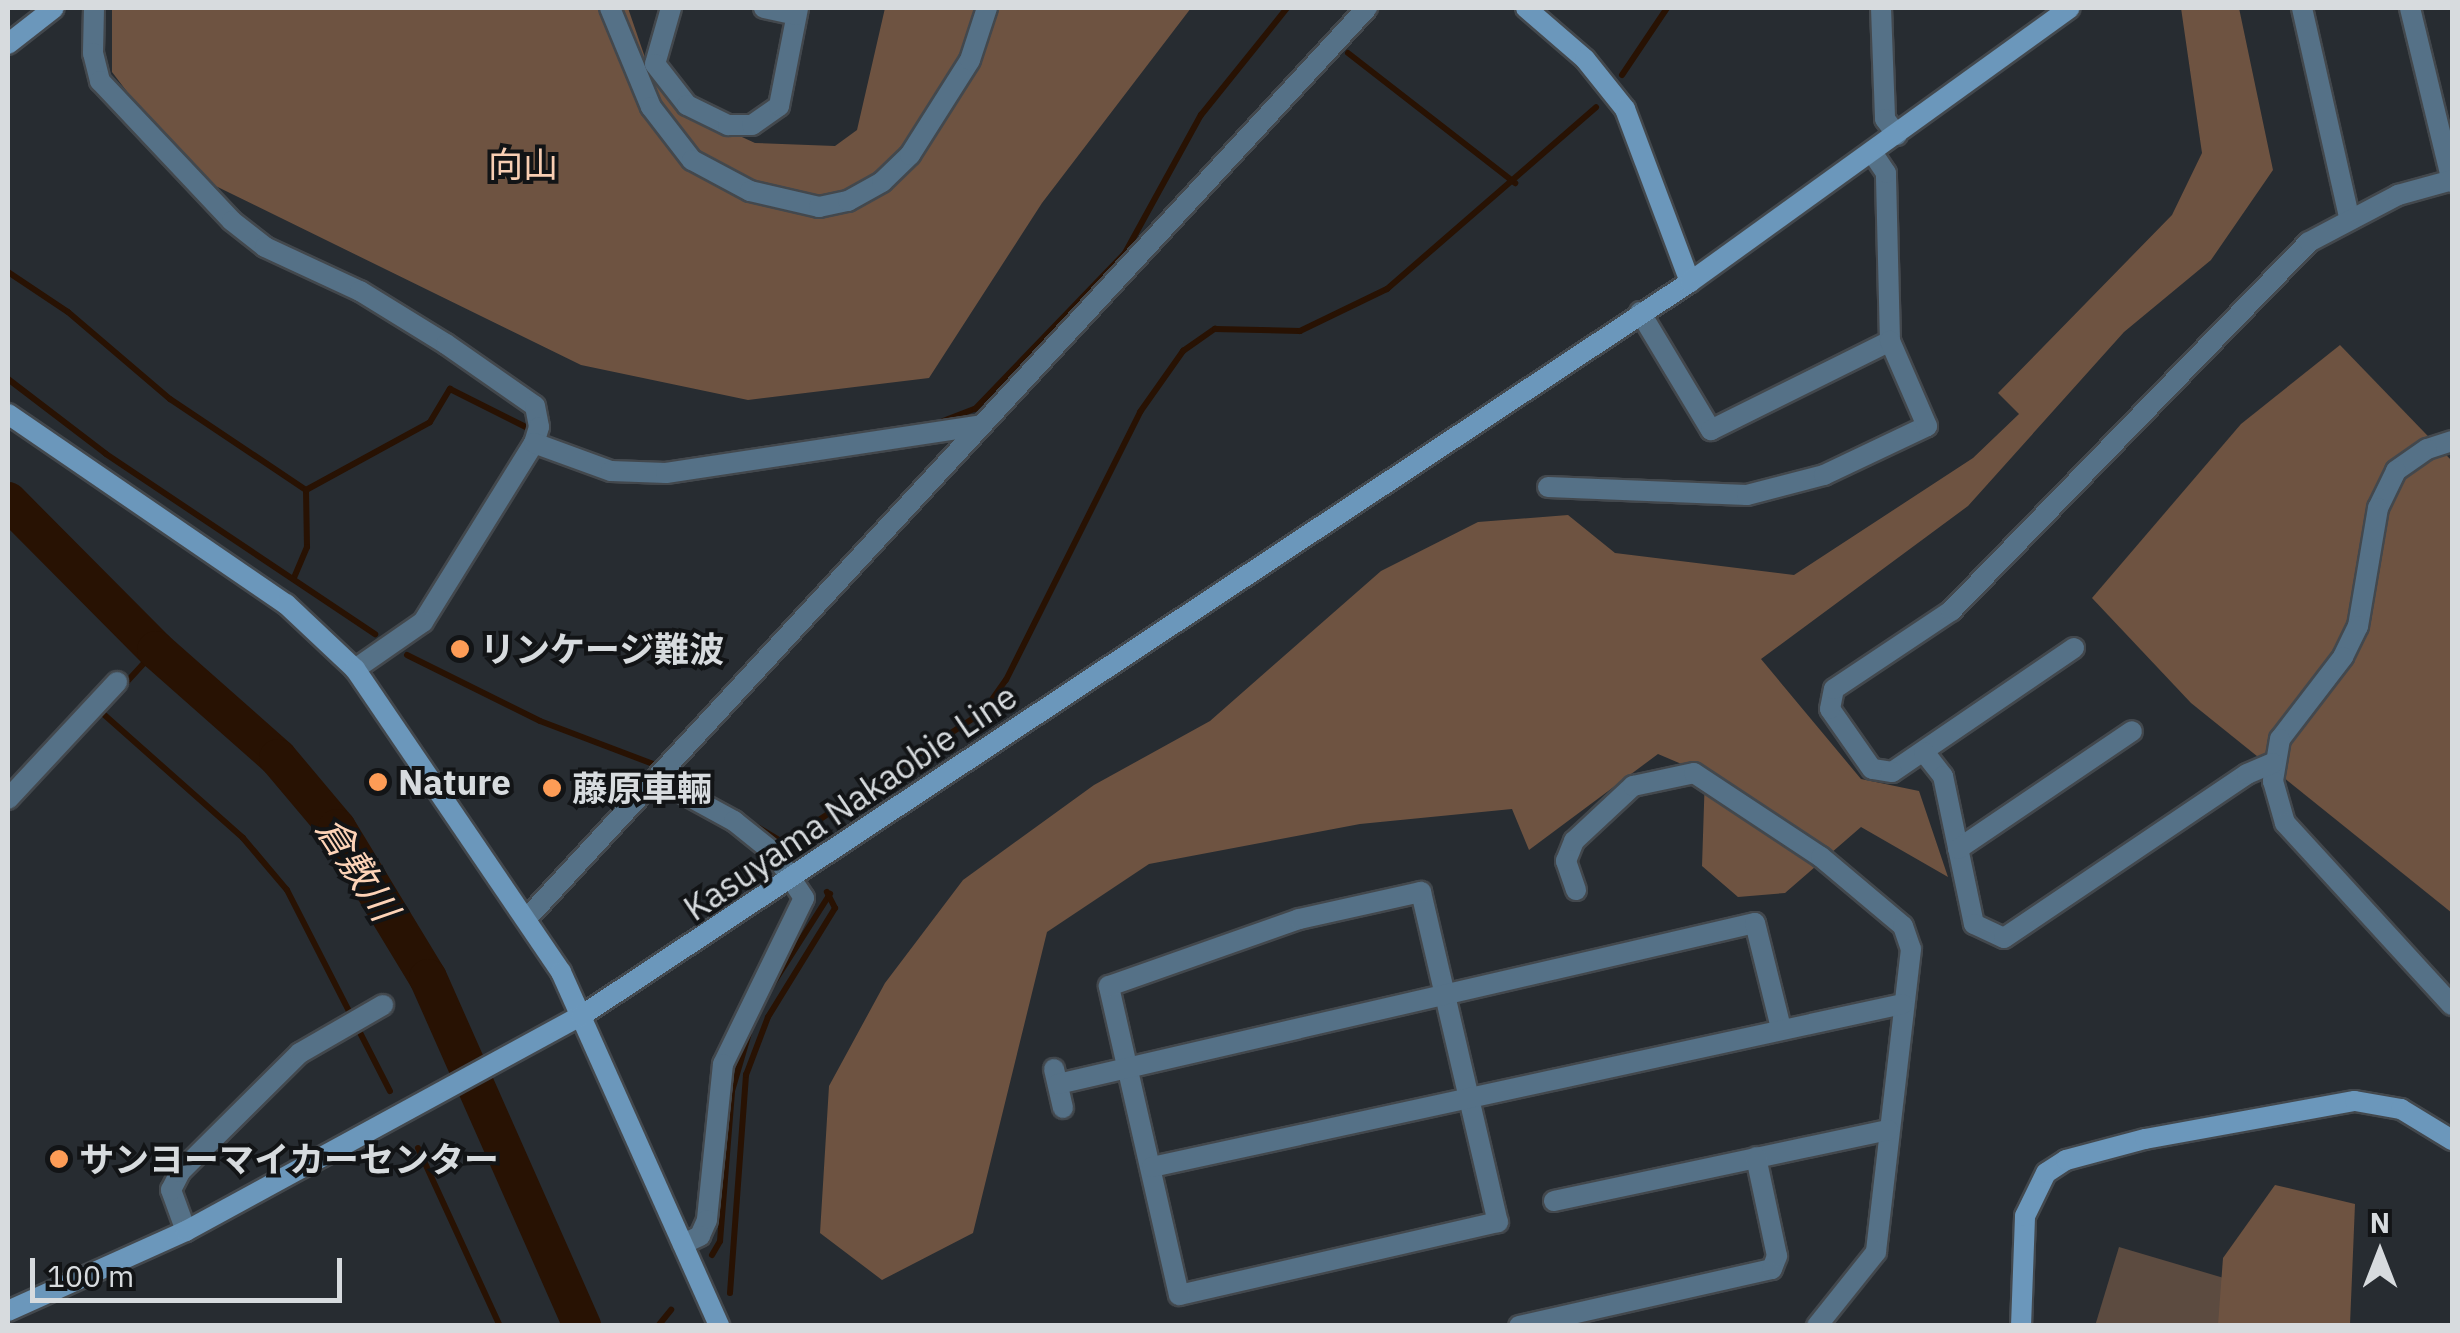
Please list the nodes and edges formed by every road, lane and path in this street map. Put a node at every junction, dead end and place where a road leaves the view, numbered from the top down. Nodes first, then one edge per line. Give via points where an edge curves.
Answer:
1 (54, 8) edge
2 (94, 8) edge
3 (610, 8) edge
4 (671, 8) edge
5 (764, 8) edge
6 (986, 8) edge
7 (1367, 8) edge
8 (1526, 8) edge
9 (1880, 8) edge
10 (2070, 8) edge
11 (2302, 8) edge
12 (2410, 8) edge
13 (797, 11) edge
14 (8, 44) edge
15 (1897, 135) junction
16 (1873, 154) junction
17 (2452, 181) edge
18 (2349, 217) junction
19 (1690, 282) junction
20 (1640, 312) junction
21 (1890, 341) junction
22 (8, 414) edge
23 (978, 426) junction
24 (2452, 442) edge
25 (534, 443) junction
26 (1548, 487) dead end
27 (2074, 648) dead end
28 (355, 669) junction
29 (117, 682) dead end
30 (2132, 731) dead end
31 (1924, 752) junction
32 (2274, 763) junction
33 (663, 773) junction
34 (8, 799) edge
35 (1958, 850) junction
36 (794, 879) junction
37 (1576, 890) dead end
38 (530, 916) junction
39 (1445, 992) junction
40 (1903, 1004) junction
41 (2452, 1005) edge
42 (374, 1010) dead end
43 (582, 1016) junction
44 (1781, 1028) junction
45 (1128, 1067) junction
46 (1469, 1098) junction
47 (1063, 1108) dead end
48 (1889, 1130) junction
49 (2452, 1140) edge
50 (1756, 1158) junction
51 (1152, 1168) junction
52 (1554, 1201) dead end
53 (186, 1231) junction
54 (683, 1244) junction
55 (10, 1303) edge
56 (719, 1326) edge
57 (1519, 1326) edge
58 (1816, 1326) edge
59 (2021, 1326) edge

1 - 14 main road
2 - 25 street via 100,80 186,177 264,247 360,291 535,406 540,426
3 - 6 street via 652,106 692,160 750,190 819,208 882,182 910,155 970,60
4 - 13 street via 654,64 687,105 728,125 767,119 779,106
5 - 13 street
7 - 23 street
8 - 19 main road via 1585,59 1625,109
9 - 15 street via 1885,119
10 - 15 main road, Kasuyama Nakaobie Line
11 - 18 street
12 - 17 street
15 - 16 main road, Kasuyama Nakaobie Line
16 - 19 main road, Kasuyama Nakaobie Line
16 - 21 street via 1886,173
17 - 18 street
18 - 31 street via 2309,242 1951,611 1834,689 1830,709 1872,769 1892,772
19 - 20 main road, Kasuyama Nakaobie Line
20 - 21 street via 1711,430
20 - 36 main road, Kasuyama Nakaobie Line
21 - 26 street via 1927,426 1824,475 1747,495
22 - 28 main road via 286,604
23 - 25 street via 666,473 584,465
23 - 33 street
24 - 32 street via 2427,449 2396,471 2378,508 2358,626 2343,657 2280,739
25 - 28 street via 423,622
27 - 31 street
28 - 38 main road
29 - 34 street
30 - 35 street
31 - 35 street via 1943,776
32 - 35 street via 2247,774 2004,938 1974,924
32 - 41 street via 2286,823
33 - 36 street via 734,821
33 - 38 street
36 - 43 main road, Kasuyama Nakaobie Line
36 - 54 street via 804,898 802,914 723,1064 707,1220 700,1236
37 - 40 street via 1566,861 1574,841 1633,786 1694,773 1821,857 1903,926 1911,948
38 - 43 main road
39 - 44 street via 1755,923
39 - 45 street
39 - 45 street via 1420,892 1299,919 1109,986
39 - 46 street
40 - 44 street
40 - 48 street
42 - 53 street via 288,1064 180,1172 171,1190
43 - 53 main road, Kasuyama Nakaobie Line via 436,1101
43 - 54 main road
44 - 46 street
45 - 47 street via 1056,1076
45 - 51 street
46 - 51 street
46 - 51 street via 1498,1222 1179,1295
48 - 50 street
48 - 58 street via 1876,1252
49 - 59 main road via 2401,1109 2355,1102 2066,1160 2046,1173 2025,1216
50 - 52 street
50 - 57 street via 1776,1256 1772,1269
53 - 55 main road, Kasuyama Nakaobie Line
54 - 56 main road

